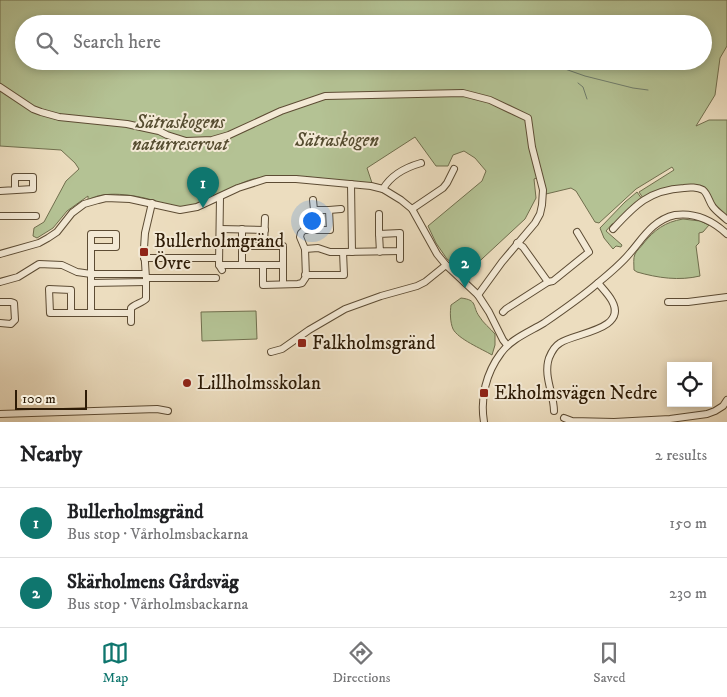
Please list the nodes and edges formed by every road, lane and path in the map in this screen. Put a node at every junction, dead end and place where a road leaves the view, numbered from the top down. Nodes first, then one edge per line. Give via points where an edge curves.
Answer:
1 (0, 87) edge
2 (421, 163) dead end
3 (454, 169) dead end
4 (351, 184) junction
5 (383, 189) junction
6 (0, 190) edge
7 (15, 190) dead end
8 (220, 196) junction
9 (313, 200) dead end
10 (152, 203) junction
11 (341, 209) dead end
12 (412, 209) junction
13 (314, 210) junction
14 (329, 210) junction
15 (379, 214) dead end
16 (0, 216) edge
17 (36, 216) dead end
18 (265, 218) dead end
19 (727, 220) edge
20 (220, 229) junction
21 (242, 229) junction
22 (613, 229) dead end
23 (265, 230) junction
24 (313, 230) junction
25 (577, 232) dead end
26 (380, 234) junction
27 (727, 234) edge
28 (517, 244) junction
29 (242, 246) junction
30 (264, 246) junction
31 (91, 248) dead end
32 (305, 249) junction
33 (343, 252) junction
34 (352, 252) junction
35 (380, 252) junction
36 (400, 252) junction
37 (0, 254) edge
38 (144, 258) junction
39 (400, 259) dead end
40 (220, 264) junction
41 (242, 264) junction
42 (263, 265) junction
43 (283, 265) junction
44 (446, 265) junction
45 (91, 274) junction
46 (305, 275) junction
47 (146, 278) junction
48 (216, 278) dead end
49 (0, 282) edge
50 (548, 282) junction
51 (91, 283) junction
52 (598, 283) junction
53 (284, 284) junction
54 (478, 295) junction
55 (727, 297) edge
56 (0, 302) edge
57 (668, 302) dead end
58 (503, 312) dead end
59 (71, 313) junction
60 (91, 313) junction
61 (130, 314) junction
62 (131, 322) dead end
63 (0, 323) edge
64 (507, 345) junction
65 (271, 352) dead end
66 (727, 400) edge
67 (168, 411) dead end
68 (554, 411) dead end
69 (0, 414) edge
70 (564, 418) dead end
71 (484, 422) edge

1 - 28 street via 41,112 127,124 186,141 212,140 229,135 281,111 325,96 463,93 490,100 528,118 542,183 540,214
2 - 5 street via 392,178
3 - 12 street via 443,188
4 - 5 street
4 - 8 street via 266,179
4 - 34 street
5 - 12 street
6 - 7 street
8 - 10 street via 198,207 180,210
8 - 20 street
9 - 13 street
10 - 37 street via 120,198 91,202 72,213 48,238
10 - 38 street via 145,233
11 - 14 street
12 - 44 street
13 - 14 street
13 - 24 street
14 - 24 street via 330,230
15 - 26 street
16 - 17 street
18 - 23 street
19 - 22 street via 713,207 704,191 689,187 657,192 639,202
20 - 21 street
20 - 40 street
21 - 23 street
21 - 29 street
23 - 30 street
24 - 32 street via 304,230 300,237
25 - 50 street via 589,252
26 - 35 street
26 - 36 street via 400,233
27 - 52 street via 716,224 696,216 675,215 664,219 657,222 629,255
28 - 50 street
28 - 54 street
29 - 30 street
29 - 41 street
30 - 43 street via 283,246
31 - 45 street
32 - 33 street
32 - 46 street
33 - 34 street
33 - 46 street via 344,276
34 - 35 street
35 - 36 street
36 - 39 street
38 - 40 street
38 - 47 street
40 - 41 street
41 - 42 street
42 - 43 street
42 - 53 street via 263,285
43 - 53 street
44 - 54 street
44 - 65 street via 417,286 345,309 282,349
45 - 47 street
45 - 49 street via 62,265 39,264
45 - 51 street
46 - 53 street via 302,283
47 - 48 street
47 - 51 street
47 - 61 street via 146,299 134,304
50 - 58 street
51 - 60 street
52 - 64 street
52 - 68 street via 612,302 615,313 599,329 559,343 552,352 548,360 548,376
54 - 64 street
55 - 57 street
56 - 63 street via 14,303 15,320 11,324
59 - 59 street via 71,290 50,288 50,313
59 - 60 street
60 - 61 street
61 - 62 street
64 - 71 street via 488,377 483,401
66 - 70 street via 723,406 707,414 670,420 614,422
67 - 69 street

